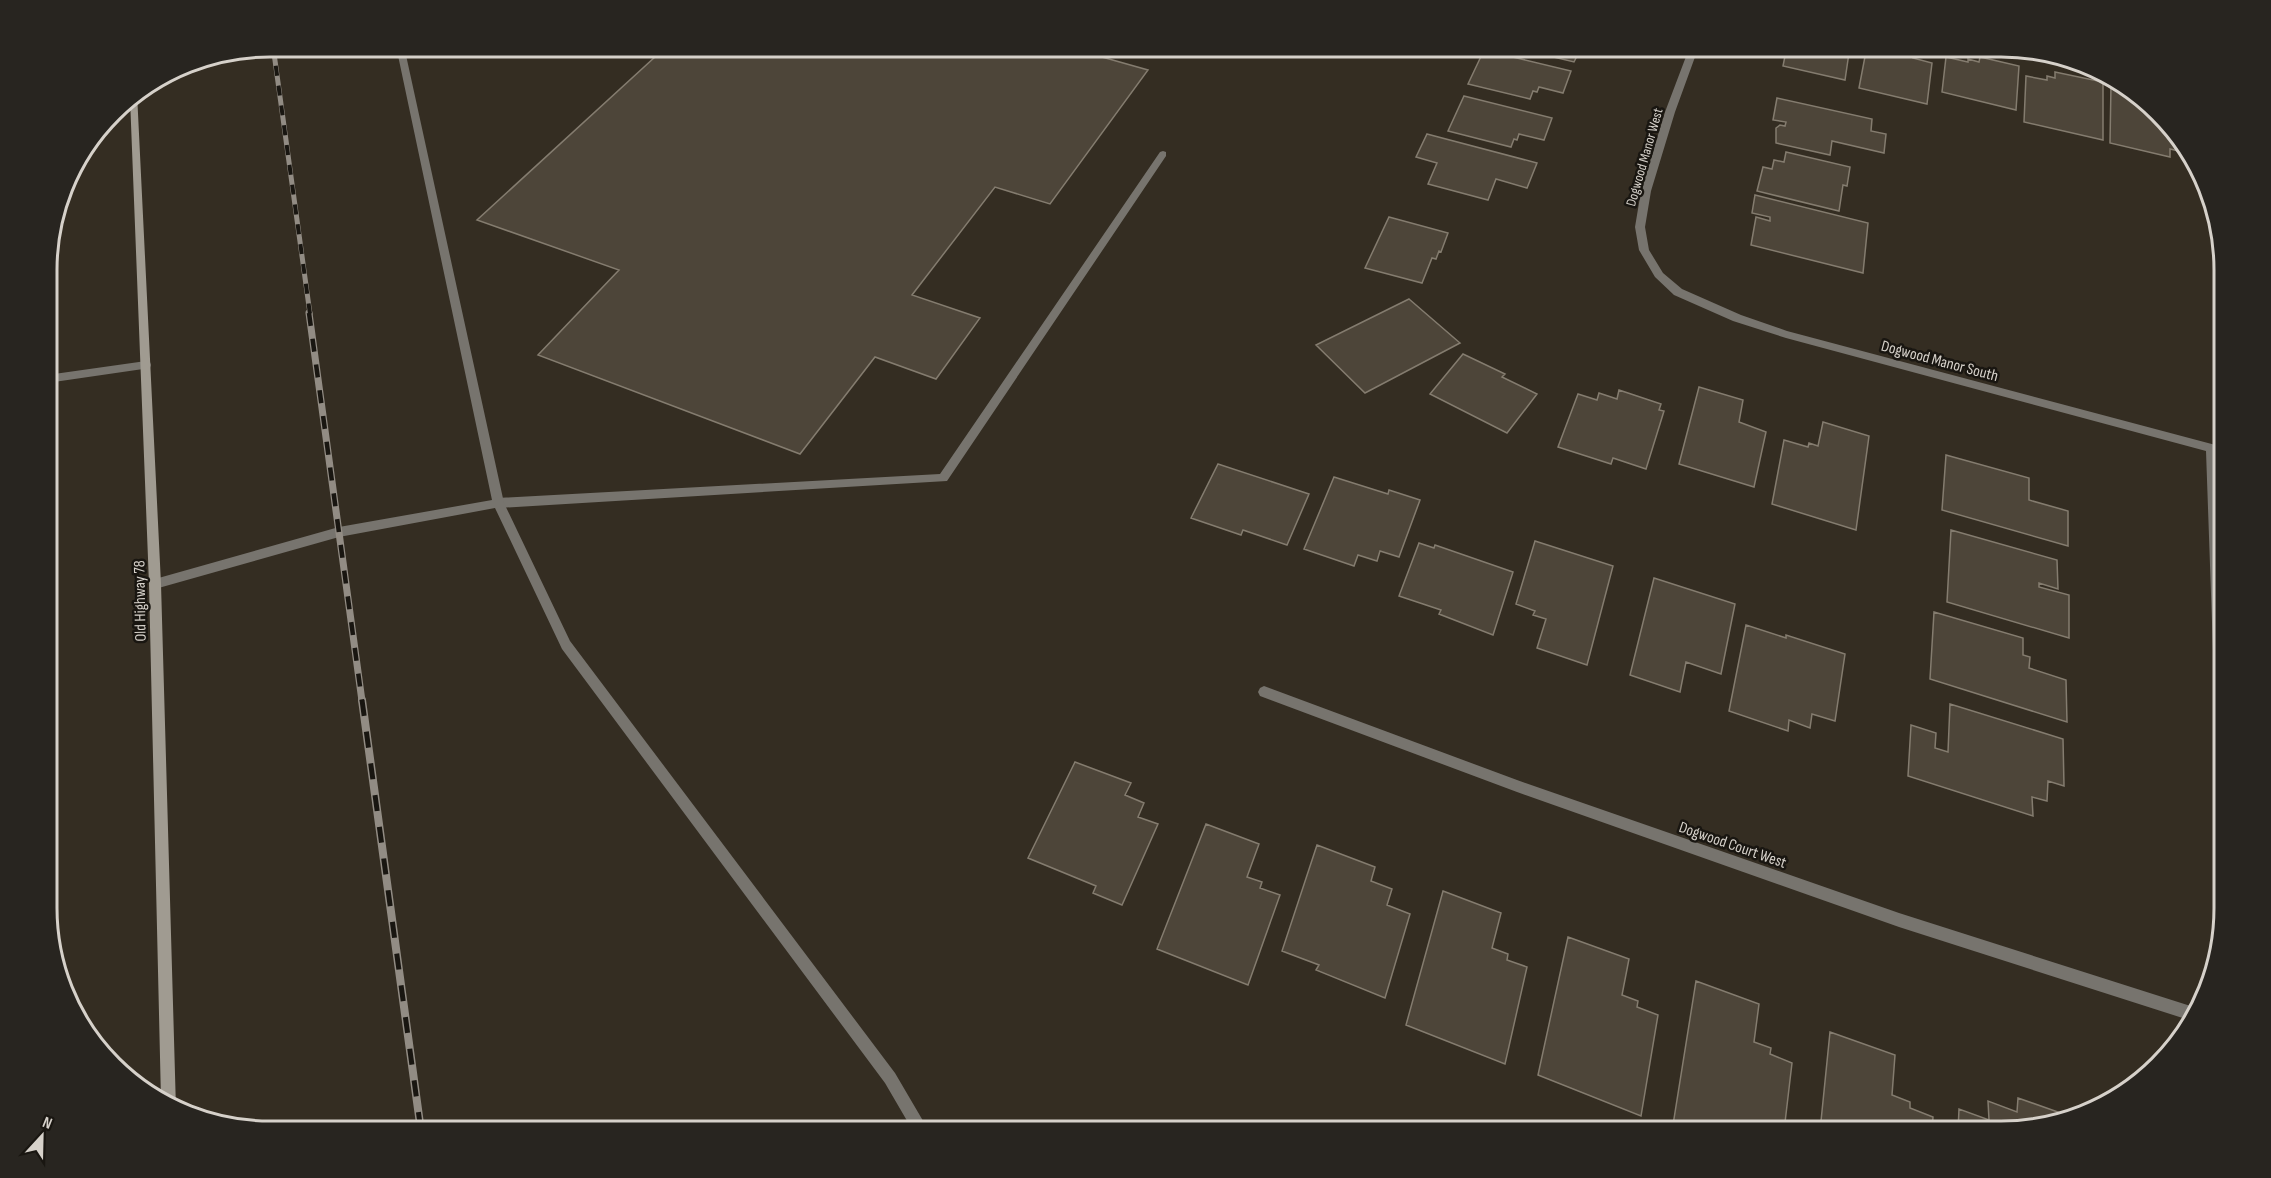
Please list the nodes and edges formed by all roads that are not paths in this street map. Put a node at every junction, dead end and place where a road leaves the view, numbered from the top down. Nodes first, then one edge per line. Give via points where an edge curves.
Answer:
1 (402, 57) edge
2 (1691, 57) edge
3 (134, 106) edge
4 (1163, 154) dead end
5 (1659, 275) joint
6 (146, 365) junction
7 (57, 378) edge
8 (2214, 448) edge
9 (498, 503) junction
10 (155, 584) junction
11 (1264, 692) dead end
12 (2186, 1013) edge
13 (169, 1095) edge
14 (915, 1121) edge

1 - 9 street
2 - 5 street, Dogwood Manor West via 1646,191 1640,227 1644,250
3 - 6 main road, Old Highway 78
4 - 9 street via 943,478
5 - 8 street, Dogwood Manor South via 1678,292 1786,334
6 - 7 street
6 - 10 main road, Old Highway 78
9 - 10 street via 339,532
9 - 14 street via 566,645 890,1078
10 - 13 main road, Old Highway 78
11 - 12 street, Dogwood Court West via 1899,920

